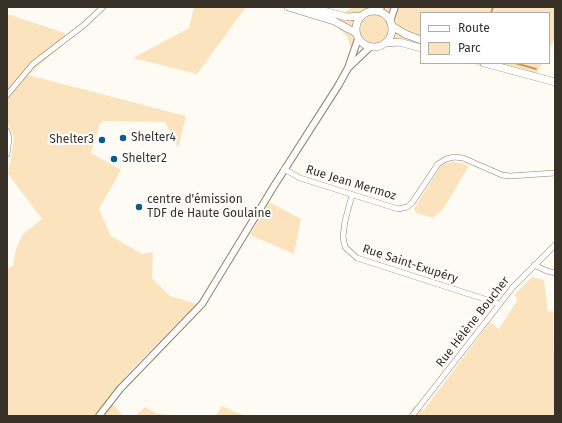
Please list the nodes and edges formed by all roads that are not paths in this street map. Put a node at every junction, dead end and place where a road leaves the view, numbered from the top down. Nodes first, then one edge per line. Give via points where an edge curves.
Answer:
1 (104, 7) edge
2 (288, 7) edge
3 (308, 7) edge
4 (395, 7) edge
5 (377, 9) edge
6 (361, 16) junction
7 (391, 23) junction
8 (357, 36) junction
9 (420, 40) edge
10 (386, 43) junction
11 (370, 47) junction
12 (420, 48) edge
13 (488, 64) edge
14 (348, 68) junction
15 (555, 82) edge
16 (7, 95) edge
17 (7, 131) edge
18 (7, 154) edge
19 (284, 170) junction
20 (555, 172) edge
21 (352, 195) junction
22 (555, 245) edge
23 (534, 265) junction
24 (555, 273) edge
25 (500, 304) junction
26 (99, 416) edge
27 (412, 416) edge

1 - 16 street via 33,64
2 - 8 main road via 334,21
3 - 6 main road via 347,17
4 - 7 street
5 - 6 main road
5 - 7 main road via 384,13
6 - 8 main road via 356,24
7 - 9 main road via 405,34
7 - 10 main road via 392,35
8 - 11 main road
8 - 14 street
10 - 11 main road via 376,48
10 - 12 main road via 399,42
11 - 14 street
13 - 15 main road
14 - 19 street
17 - 18 street
19 - 21 street, Rue Jean Mermoz
19 - 26 street via 198,310 120,389
20 - 21 street, Rue Jean Mermoz via 502,175 463,158 454,157 438,164 407,207 398,209
21 - 25 street, Rue Saint-Exupéry via 343,237 345,247 357,258
22 - 23 street, Rue Hélène Boucher
23 - 24 street
23 - 25 street, Rue Hélène Boucher via 513,286
25 - 27 street, Rue Hélène Boucher

